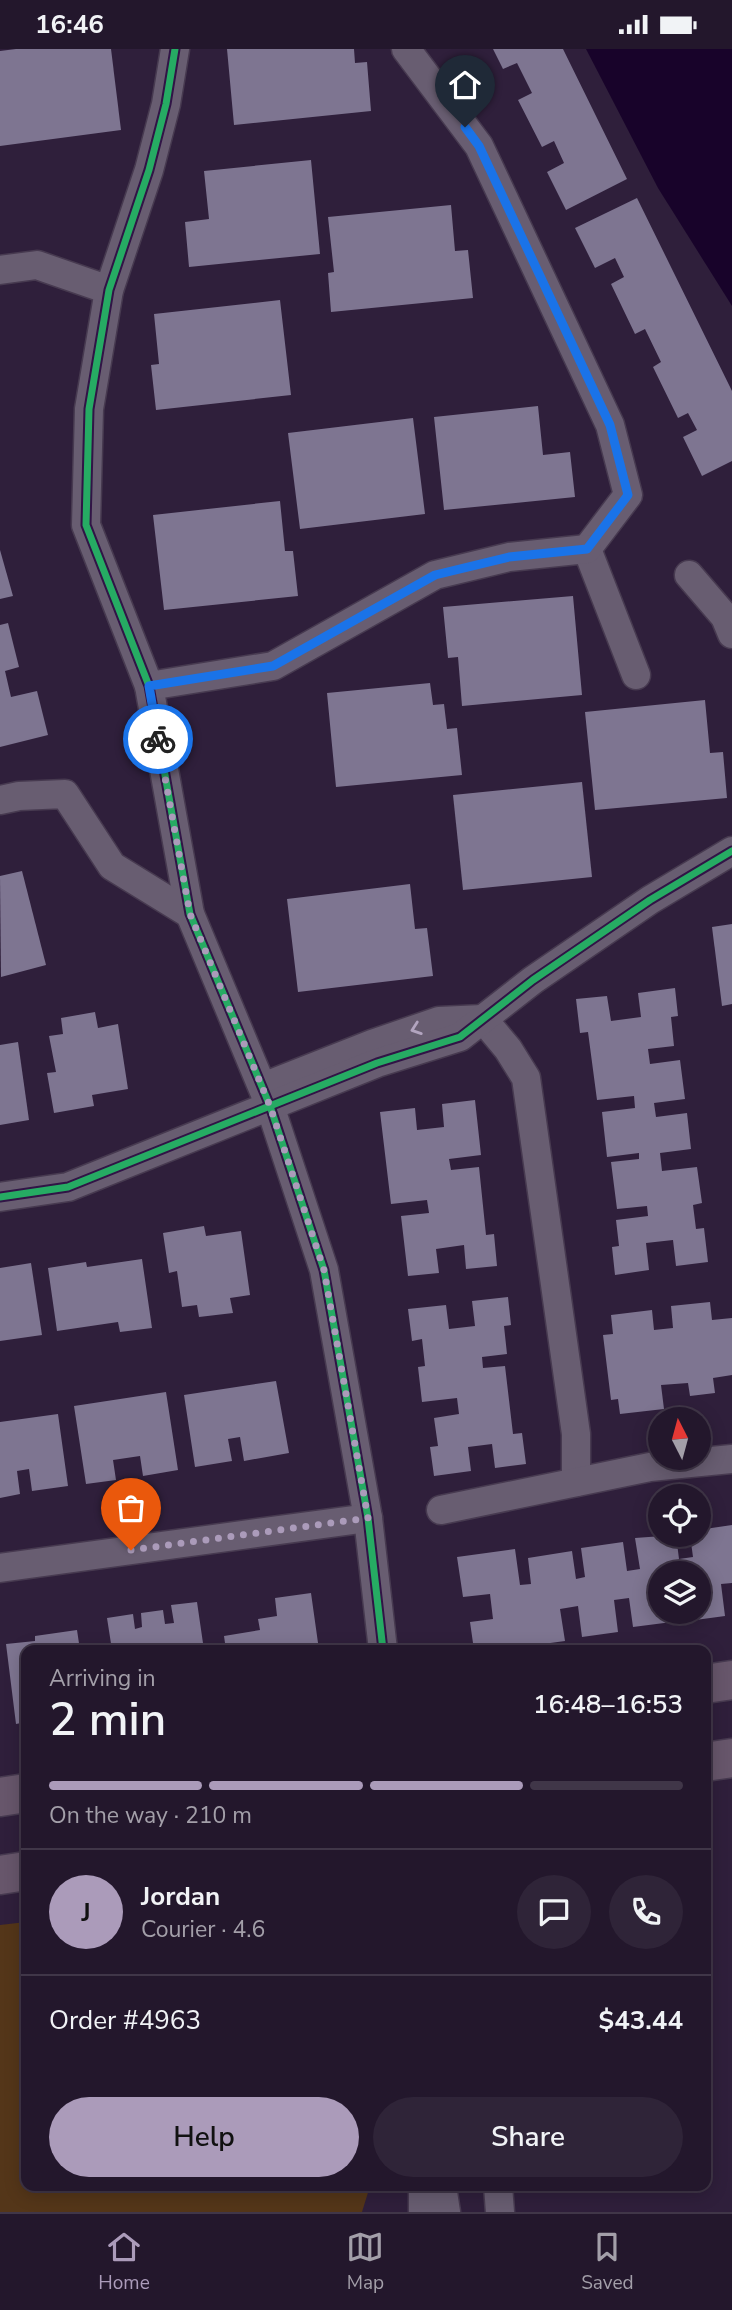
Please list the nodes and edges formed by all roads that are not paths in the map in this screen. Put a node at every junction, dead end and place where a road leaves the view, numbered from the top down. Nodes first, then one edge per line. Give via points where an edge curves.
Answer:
1 (175, 49) edge
2 (406, 49) edge
3 (0, 270) edge
4 (109, 291) junction
5 (587, 549) junction
6 (690, 575) dead end
7 (732, 634) edge
8 (636, 675) dead end
9 (149, 686) junction
10 (0, 800) edge
11 (732, 851) edge
12 (190, 914) junction
13 (483, 1019) junction
14 (266, 1096) junction
15 (0, 1196) edge
16 (732, 1459) edge
17 (576, 1482) junction
18 (440, 1510) dead end
19 (368, 1518) junction
20 (0, 1568) edge
21 (382, 1645) edge
22 (732, 1679) edge
23 (711, 1683) edge
24 (732, 1758) edge
25 (711, 1761) edge
26 (21, 1794) edge
27 (0, 1797) edge
28 (21, 1872) edge
29 (0, 1875) edge
30 (423, 2191) edge
31 (443, 2191) edge
32 (498, 2191) edge
33 (423, 2212) edge
34 (446, 2212) edge
35 (500, 2212) edge

1 - 4 street via 149,170
2 - 5 street via 479,146 610,425 628,495
3 - 4 street via 37,265
4 - 9 street via 89,409 86,525
5 - 8 street
5 - 9 street via 509,557 435,575 273,666
6 - 7 street via 725,617
9 - 12 street
10 - 12 street via 65,794 112,866
11 - 13 street via 650,900
12 - 14 street
13 - 14 street via 439,1021 372,1044
13 - 17 street via 526,1078 576,1434
14 - 15 street via 68,1187
14 - 19 street via 324,1270
16 - 17 street via 650,1467
17 - 18 street
19 - 20 street
19 - 21 street
22 - 23 main road
24 - 25 main road
26 - 27 main road
28 - 29 main road
30 - 33 street
31 - 34 street
32 - 35 street

